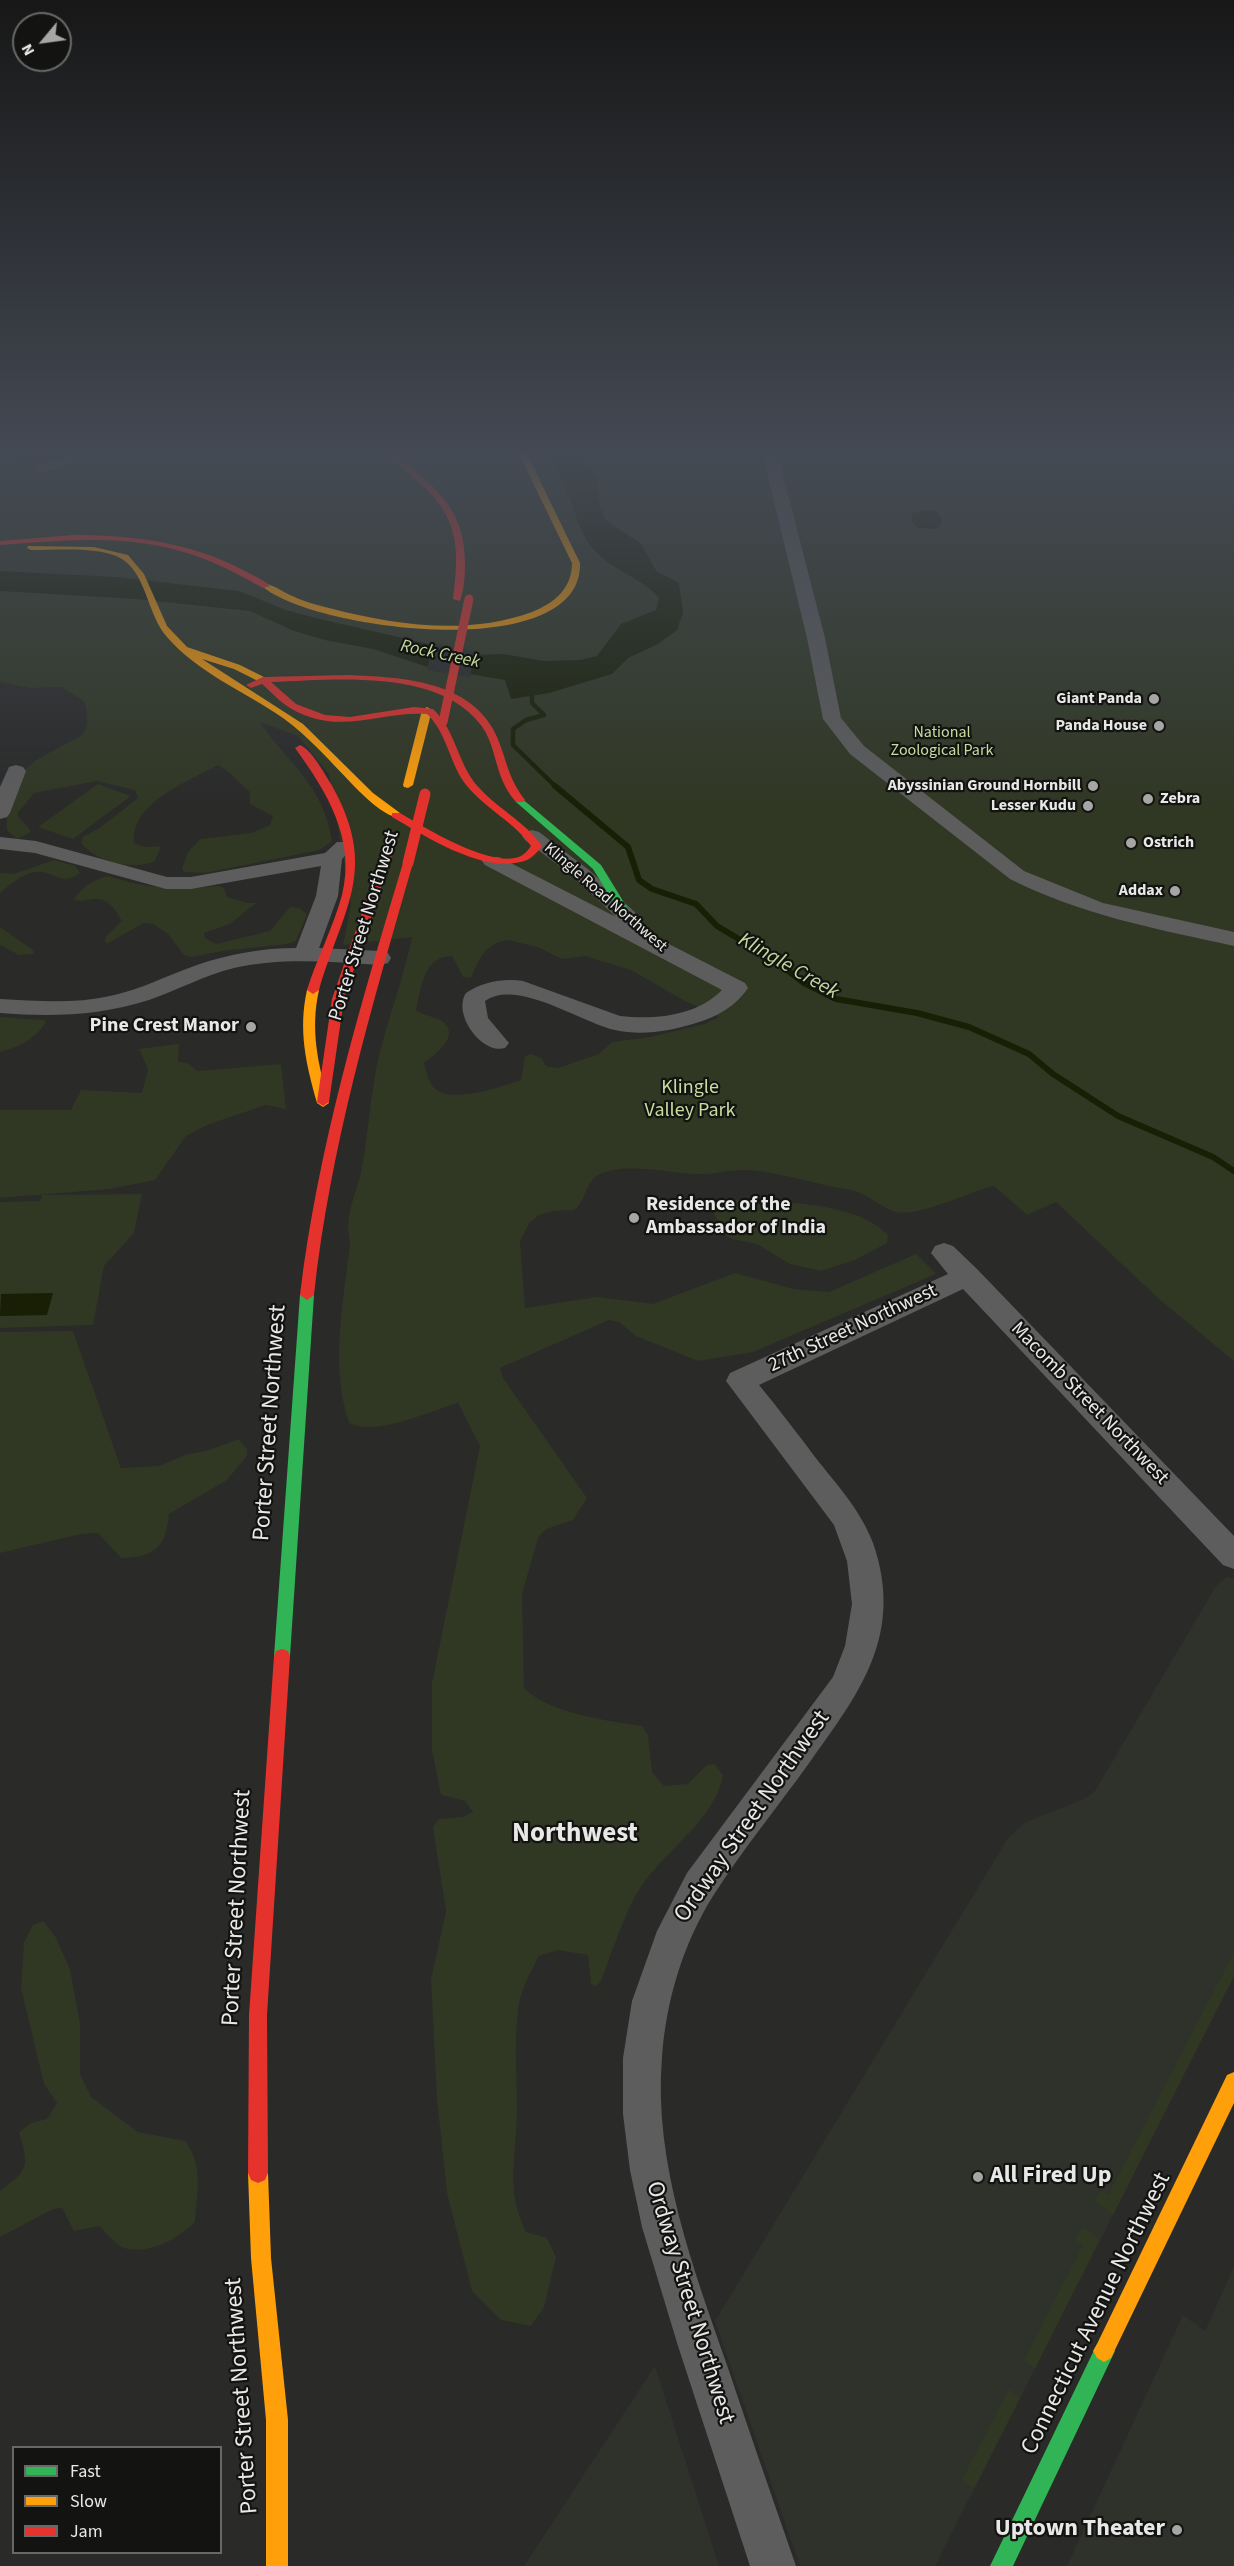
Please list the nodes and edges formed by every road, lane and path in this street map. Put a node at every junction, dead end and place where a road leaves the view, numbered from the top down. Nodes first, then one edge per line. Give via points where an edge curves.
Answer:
1 (136, 572) edge
2 (141, 572) edge
3 (146, 572) edge
4 (222, 572) edge
5 (238, 572) edge
6 (464, 572) edge
7 (474, 572) edge
8 (577, 572) edge
9 (799, 572) edge
10 (141, 578) junction
11 (275, 592) junction
12 (463, 599) junction
13 (190, 652) junction
14 (442, 657) dead end
15 (436, 678) dead end
16 (263, 680) junction
17 (242, 690) junction
18 (428, 710) junction
19 (390, 715) junction
20 (443, 732) junction
21 (364, 733) dead end
22 (350, 753) dead end
23 (16, 771) dead end
24 (349, 774) junction
25 (426, 789) dead end
26 (0, 813) edge
27 (532, 836) junction
28 (350, 842) junction
29 (0, 843) edge
30 (332, 858) junction
31 (492, 861) junction
32 (626, 914) junction
33 (1234, 939) edge
34 (315, 954) junction
35 (351, 956) junction
36 (380, 958) junction
37 (678, 960) junction
38 (0, 1006) edge
39 (497, 1043) dead end
40 (322, 1115) junction
41 (312, 1253) junction
42 (944, 1253) dead end
43 (967, 1276) junction
44 (740, 1381) joint
45 (1234, 1556) edge
46 (1234, 2082) edge
47 (277, 2566) edge
48 (773, 2566) edge
49 (1001, 2566) edge

1 - 10 main road
2 - 10 main road
3 - 10 main road
4 - 11 main road
5 - 11 main road
6 - 12 main road
7 - 12 main road
8 - 11 main road via 572,589 548,608 493,627 423,629 312,607
9 - 33 street via 832,719 857,750 1017,875 1038,887 1085,905
10 - 13 main road via 156,617
12 - 14 main road
12 - 20 main road, bridge
13 - 16 main road
13 - 17 main road
15 - 18 main road
16 - 17 main road
16 - 19 main road via 291,705 318,717 354,720
16 - 32 main road via 398,680 429,688 471,707 488,729 506,784 597,867
17 - 24 main road via 311,735
17 - 28 main road via 286,732 323,778
18 - 19 main road
18 - 20 main road
18 - 35 main road, Porter Street Northwest via 391,841
19 - 21 main road
20 - 27 main road via 471,784 498,812
22 - 24 main road
23 - 26 street
24 - 31 main road via 378,804
25 - 36 main road, Porter Street Northwest, bridge
27 - 31 main road via 537,846 526,859
27 - 32 street, Klingle Road Northwest
28 - 30 street, Porter Street Northwest
28 - 34 main road via 351,878
29 - 30 street via 36,847 166,883 191,883
30 - 34 street via 332,880
31 - 37 street, Klingle Road Northwest
32 - 37 street, Klingle Road Northwest
34 - 35 street
34 - 38 street via 249,958 221,964 100,1006
34 - 40 main road via 306,1032
35 - 36 street
35 - 40 main road, Porter Street Northwest via 334,1021
36 - 41 main road, Porter Street Northwest via 353,1053
37 - 39 street, Klingle Road Northwest via 737,988 716,1009 703,1014 631,1025 523,988 496,987 474,998 473,1011
40 - 41 main road, Porter Street Northwest via 310,1217
41 - 47 main road, Porter Street Northwest via 258,2015 261,2258 277,2420
42 - 43 street, Macomb Street Northwest
43 - 44 street, 27th Street Northwest
43 - 45 street, Macomb Street Northwest
44 - 48 street, Ordway Street Northwest via 847,1520 862,1555 868,1589 865,1631 855,1669 684,1912 658,1973 644,2041 644,2136 661,2230
46 - 49 main road, Connecticut Avenue Northwest

